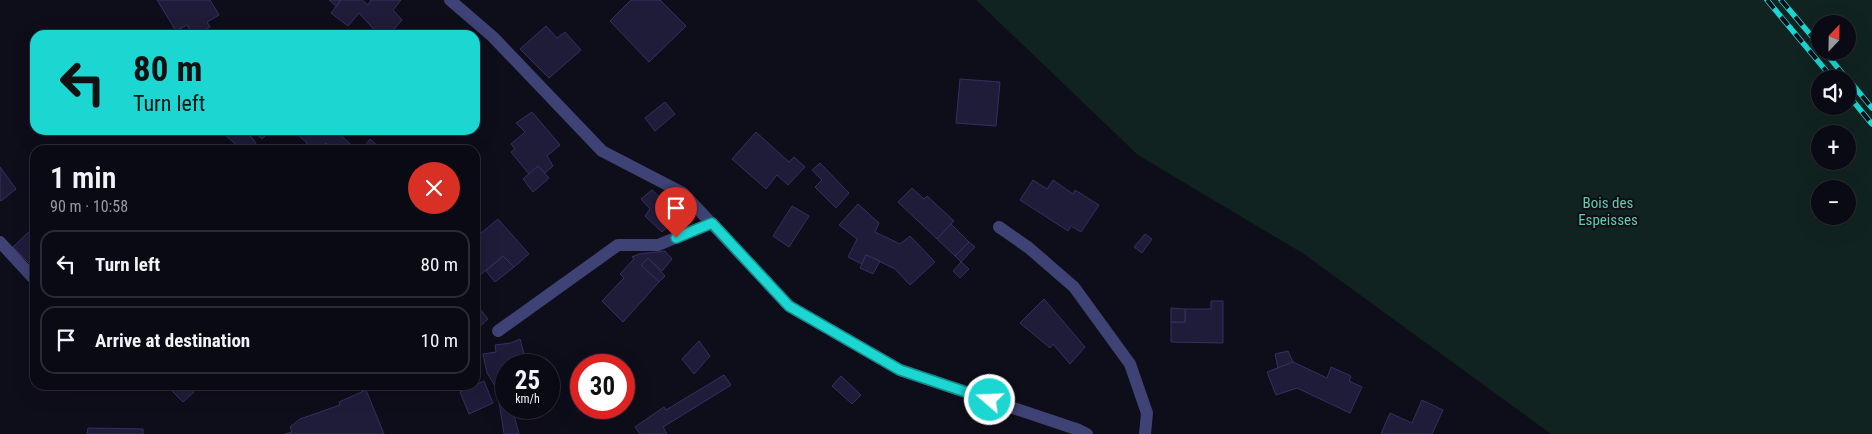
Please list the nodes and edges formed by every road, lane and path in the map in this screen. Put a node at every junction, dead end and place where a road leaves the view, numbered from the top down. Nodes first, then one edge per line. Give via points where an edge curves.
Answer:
1 (450, 0) edge
2 (712, 223) junction
3 (999, 228) dead end
4 (0, 242) edge
5 (30, 275) edge
6 (498, 330) dead end
7 (1087, 434) edge
8 (1145, 434) edge

1 - 2 street via 494,37 602,151 683,193
2 - 6 street via 658,245 618,245
2 - 7 street via 789,306 900,370
3 - 8 street via 1029,248 1074,286 1130,364 1146,413
4 - 5 street

